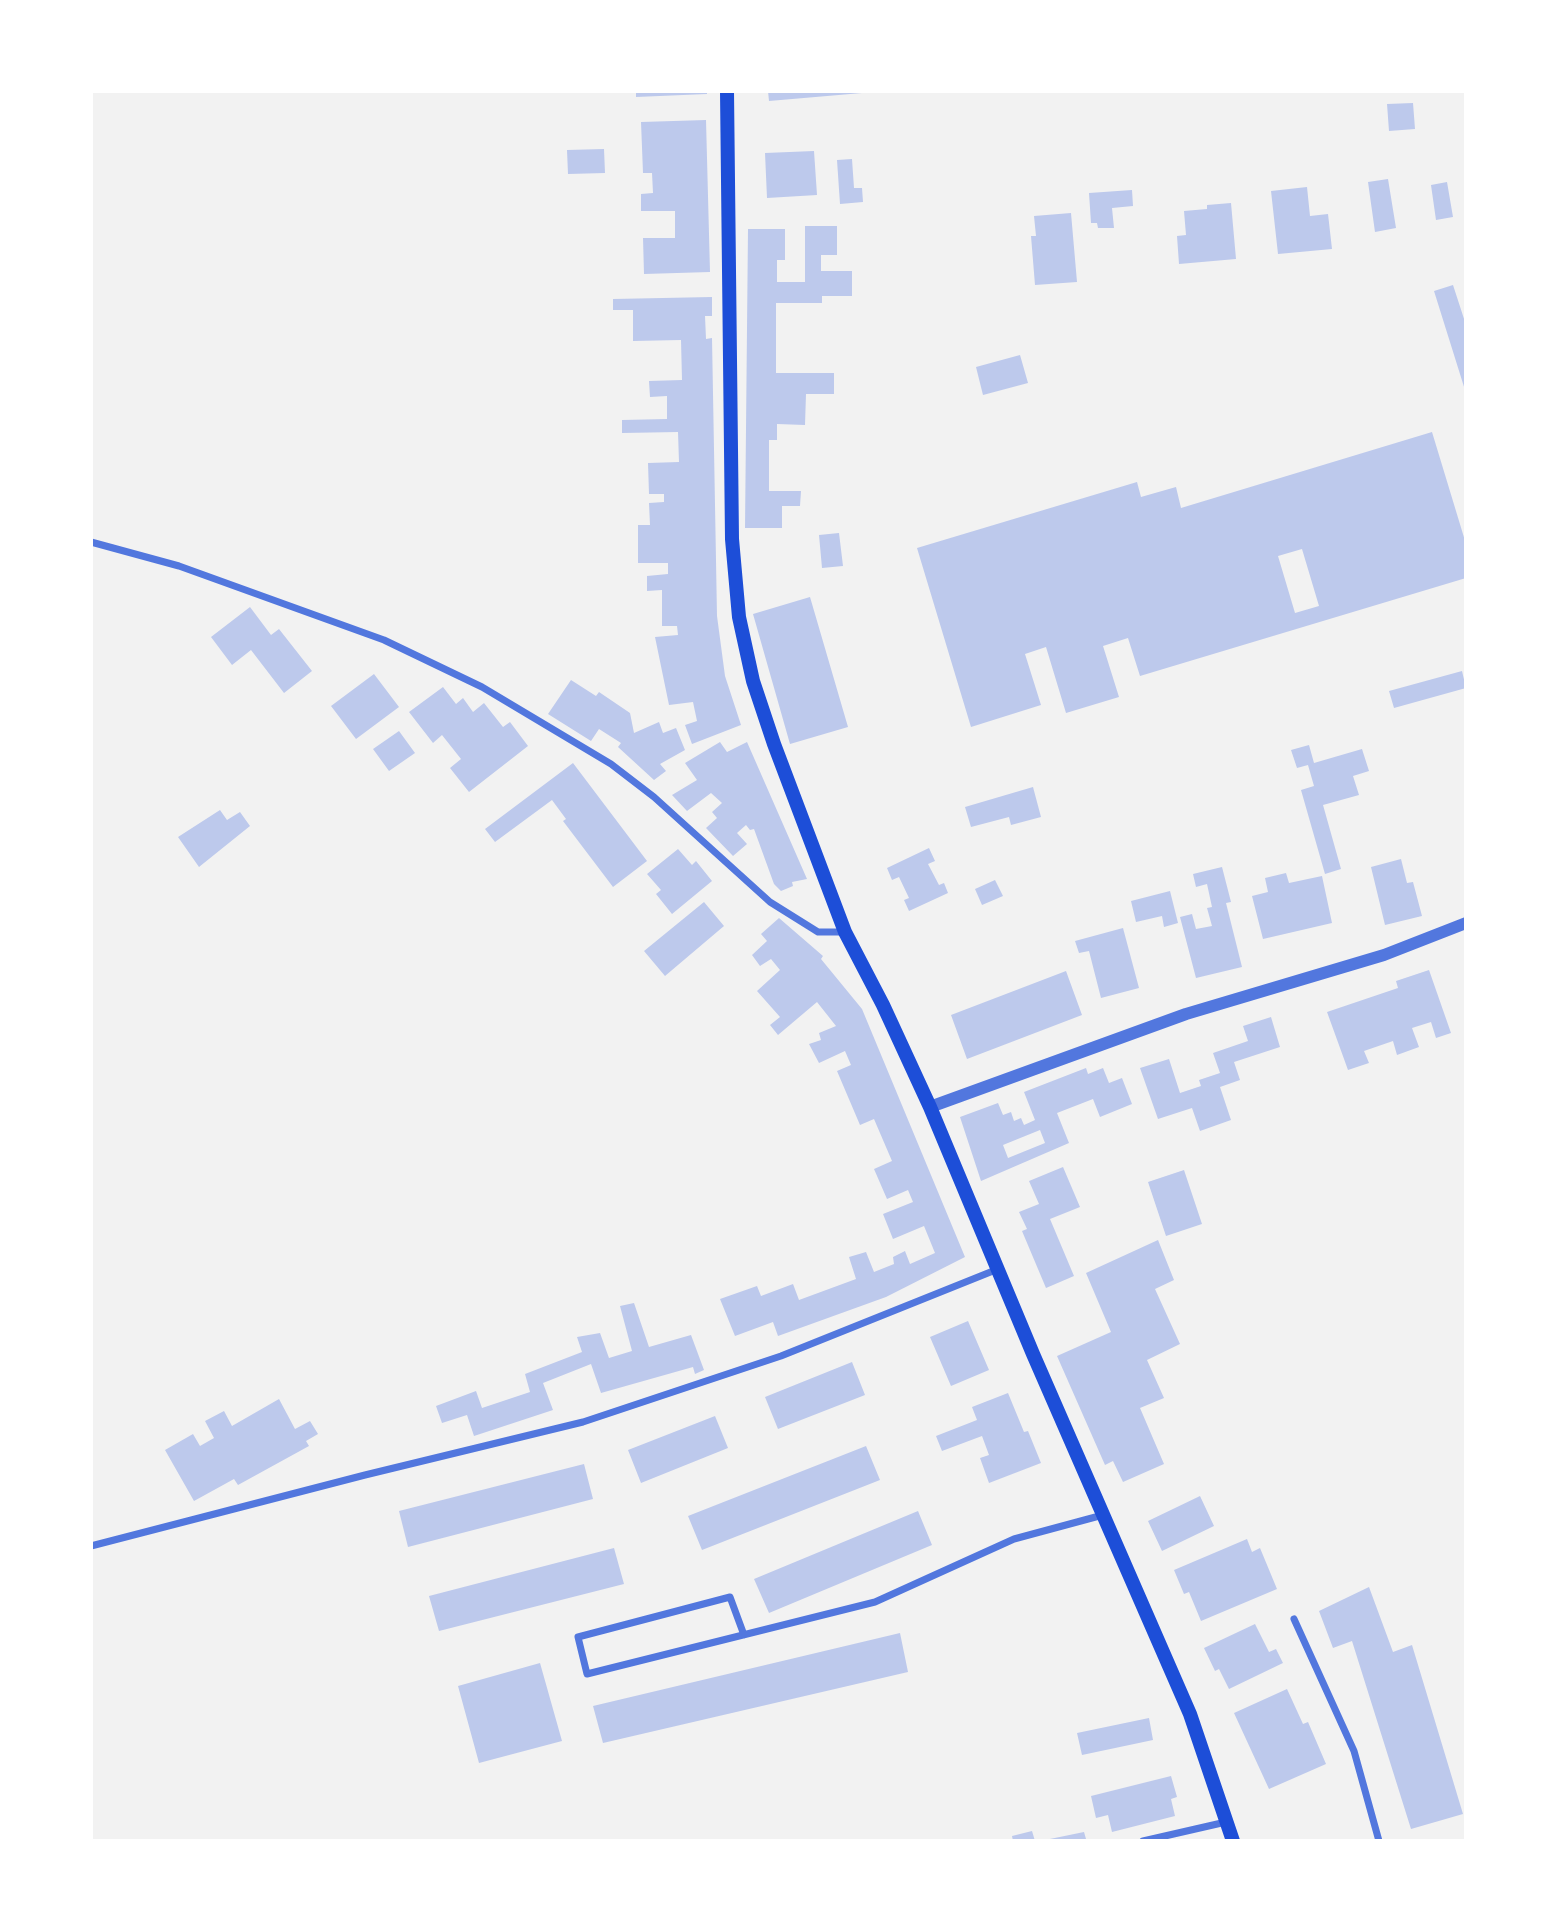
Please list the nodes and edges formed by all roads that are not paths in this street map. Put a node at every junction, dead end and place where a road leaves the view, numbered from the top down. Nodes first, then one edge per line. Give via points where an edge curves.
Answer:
1 (727, 91) edge
2 (91, 542) edge
3 (1466, 923) edge
4 (845, 932) junction
5 (930, 1107) junction
6 (998, 1269) junction
7 (1104, 1515) junction
8 (91, 1546) edge
9 (1294, 1619) dead end
10 (744, 1635) junction
11 (1227, 1822) junction
12 (1143, 1841) edge
13 (1233, 1841) edge
14 (1379, 1841) edge

1 - 4 main road via 732,539 740,617 753,681 774,744
2 - 4 street via 179,566 384,640 481,687 611,764 770,902 818,932
3 - 5 street via 1384,955 1186,1014
4 - 5 main road
5 - 6 main road
6 - 7 main road
6 - 8 street via 781,1356 583,1422
7 - 10 street via 1014,1539 875,1602
7 - 11 main road via 1190,1714
9 - 14 street via 1354,1751
10 - 10 street via 587,1674 578,1637 730,1597
11 - 12 street
11 - 13 main road

